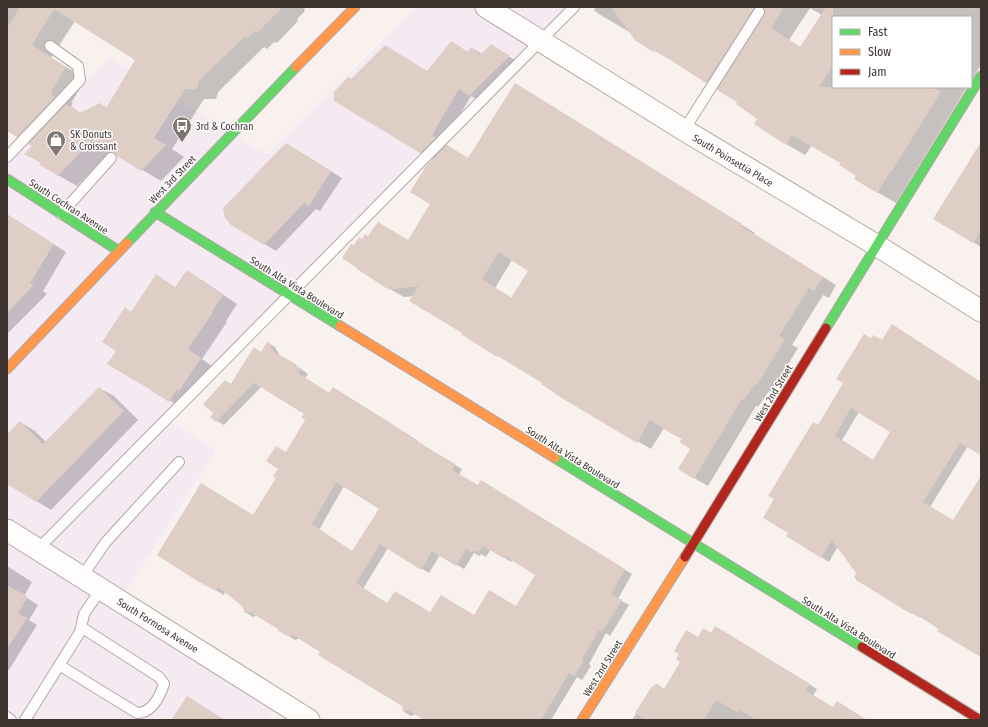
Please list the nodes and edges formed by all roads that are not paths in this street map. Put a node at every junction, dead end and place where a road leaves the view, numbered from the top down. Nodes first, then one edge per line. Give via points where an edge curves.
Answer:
1 (355, 7) edge
2 (486, 7) edge
3 (574, 7) edge
4 (759, 12) dead end
5 (541, 41) junction
6 (50, 46) dead end
7 (981, 76) edge
8 (684, 130) junction
9 (7, 157) edge
10 (111, 158) dead end
11 (7, 178) edge
12 (155, 212) junction
13 (61, 214) junction
14 (876, 245) junction
15 (119, 251) junction
16 (289, 294) junction
17 (981, 310) edge
18 (7, 369) edge
19 (179, 462) dead end
20 (7, 530) edge
21 (694, 544) junction
22 (38, 549) junction
23 (82, 577) junction
24 (101, 588) junction
25 (81, 627) junction
26 (59, 665) junction
27 (7, 717) edge
28 (11, 720) edge
29 (25, 720) edge
30 (309, 720) edge
31 (582, 720) edge
32 (980, 720) edge

1 - 12 street, West 3rd Street
2 - 5 street, South Poinsettia Place
3 - 5 lane
4 - 8 lane
5 - 8 street, South Poinsettia Place
5 - 16 lane
6 - 9 lane via 78,66 80,80
7 - 14 street, West 2nd Street
8 - 14 street, South Poinsettia Place
10 - 13 lane
11 - 13 street, South Cochran Avenue
12 - 15 street, West 3rd Street
12 - 16 street, South Alta Vista Boulevard
13 - 15 street, South Cochran Avenue
14 - 17 street, South Poinsettia Place
14 - 21 street, West 2nd Street
15 - 18 street, West 3rd Street
16 - 21 street, South Alta Vista Boulevard
16 - 22 lane
19 - 23 lane via 105,543
20 - 22 street, South Formosa Avenue
21 - 31 street, West 2nd Street
21 - 32 street, South Alta Vista Boulevard
22 - 23 street, South Formosa Avenue
23 - 24 street, South Formosa Avenue
24 - 25 lane via 84,614
24 - 30 street, South Formosa Avenue
25 - 26 lane
25 - 26 lane via 160,677 164,684 162,691 150,710 138,714
26 - 29 lane
27 - 28 lane

